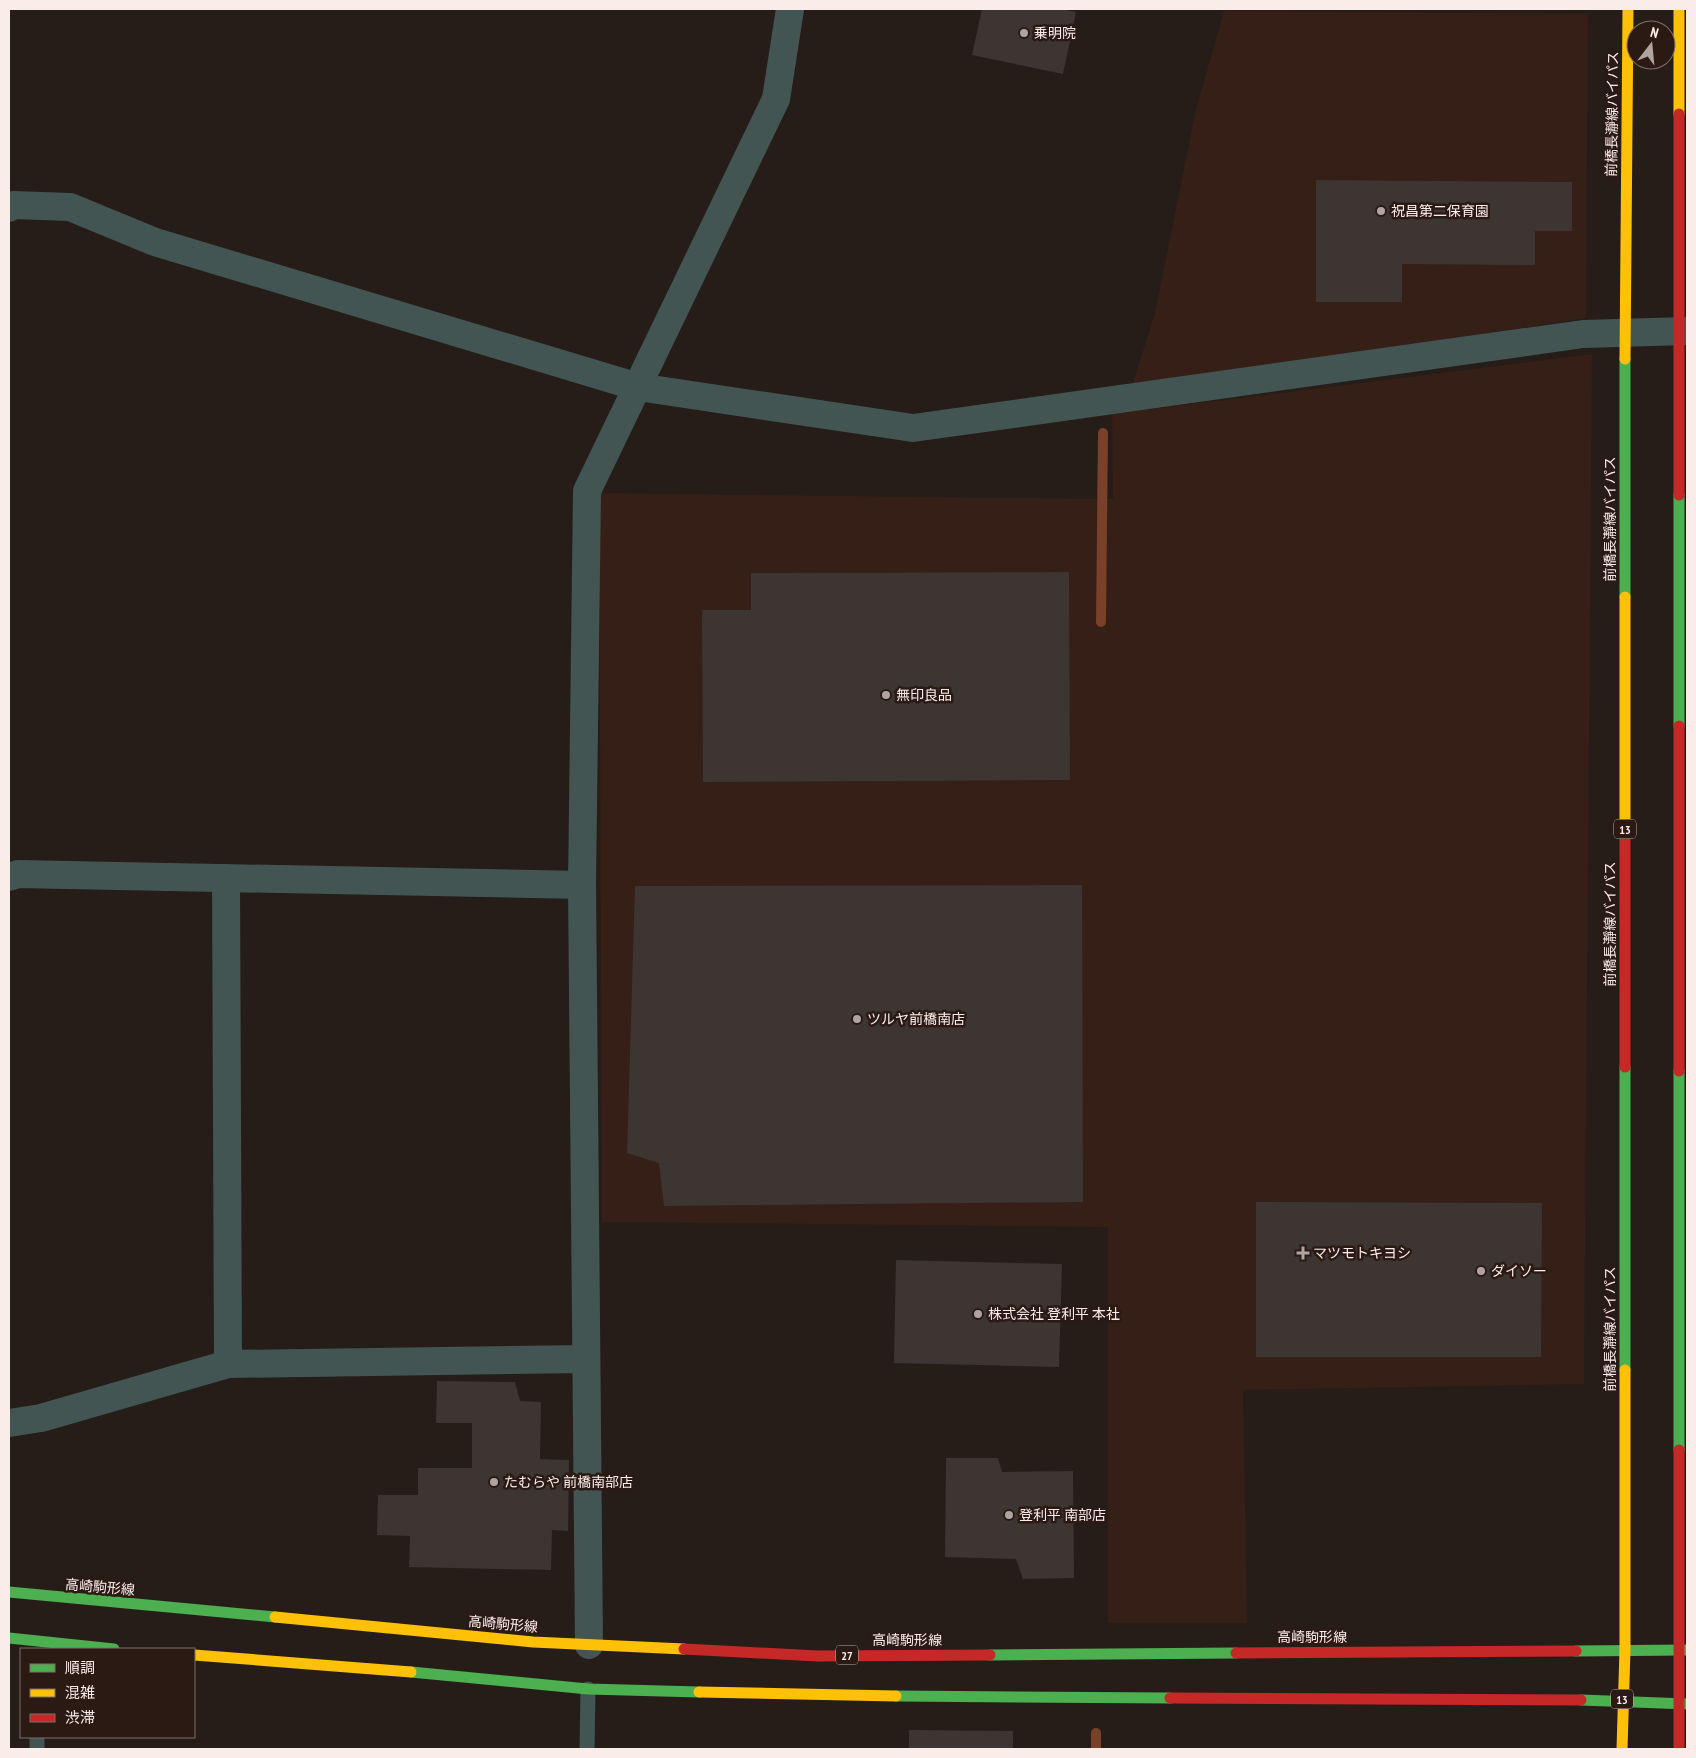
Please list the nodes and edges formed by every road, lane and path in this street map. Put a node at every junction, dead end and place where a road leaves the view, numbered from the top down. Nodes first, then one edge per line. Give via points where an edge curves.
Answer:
1 (790, 9) edge
2 (1628, 9) edge
3 (1679, 9) edge
4 (9, 208) edge
5 (1683, 331) edge
6 (1625, 333) junction
7 (638, 387) junction
8 (9, 877) edge
9 (226, 878) junction
10 (582, 885) junction
11 (586, 1359) junction
12 (228, 1364) junction
13 (9, 1423) edge
14 (9, 1592) edge
15 (9, 1638) edge
16 (589, 1645) junction
17 (43, 1646) edge
18 (90, 1648) edge
19 (1625, 1649) junction
20 (1682, 1650) edge
21 (195, 1655) edge
22 (588, 1689) junction
23 (1622, 1700) junction
24 (1683, 1704) edge
25 (587, 1749) edge
26 (1622, 1749) edge
27 (1678, 1749) edge

1 - 7 street via 776,99
2 - 6 main road, 前橋長瀞線バイパス / 13
3 - 5 main road
4 - 7 street via 70,207 155,242
5 - 6 street
5 - 20 main road
6 - 7 street via 1583,334 913,428
6 - 19 main road, 前橋長瀞線バイパス / 13
7 - 10 street via 587,491
8 - 9 street via 18,874
9 - 10 street
9 - 12 street
10 - 11 street
11 - 12 street
11 - 16 street
12 - 13 street via 41,1418
14 - 16 main road, 高崎駒形線 / 27
15 - 17 main road
16 - 19 main road, 高崎駒形線 / 27 via 817,1656
17 - 18 main road
19 - 20 main road, 高崎駒形線 / 27
19 - 23 main road, 前橋長瀞線バイパス / 13
20 - 24 main road
21 - 22 main road
22 - 23 main road via 826,1696
22 - 25 lane
23 - 24 main road
23 - 26 main road, 前橋長瀞線バイパス / 13
24 - 27 main road

